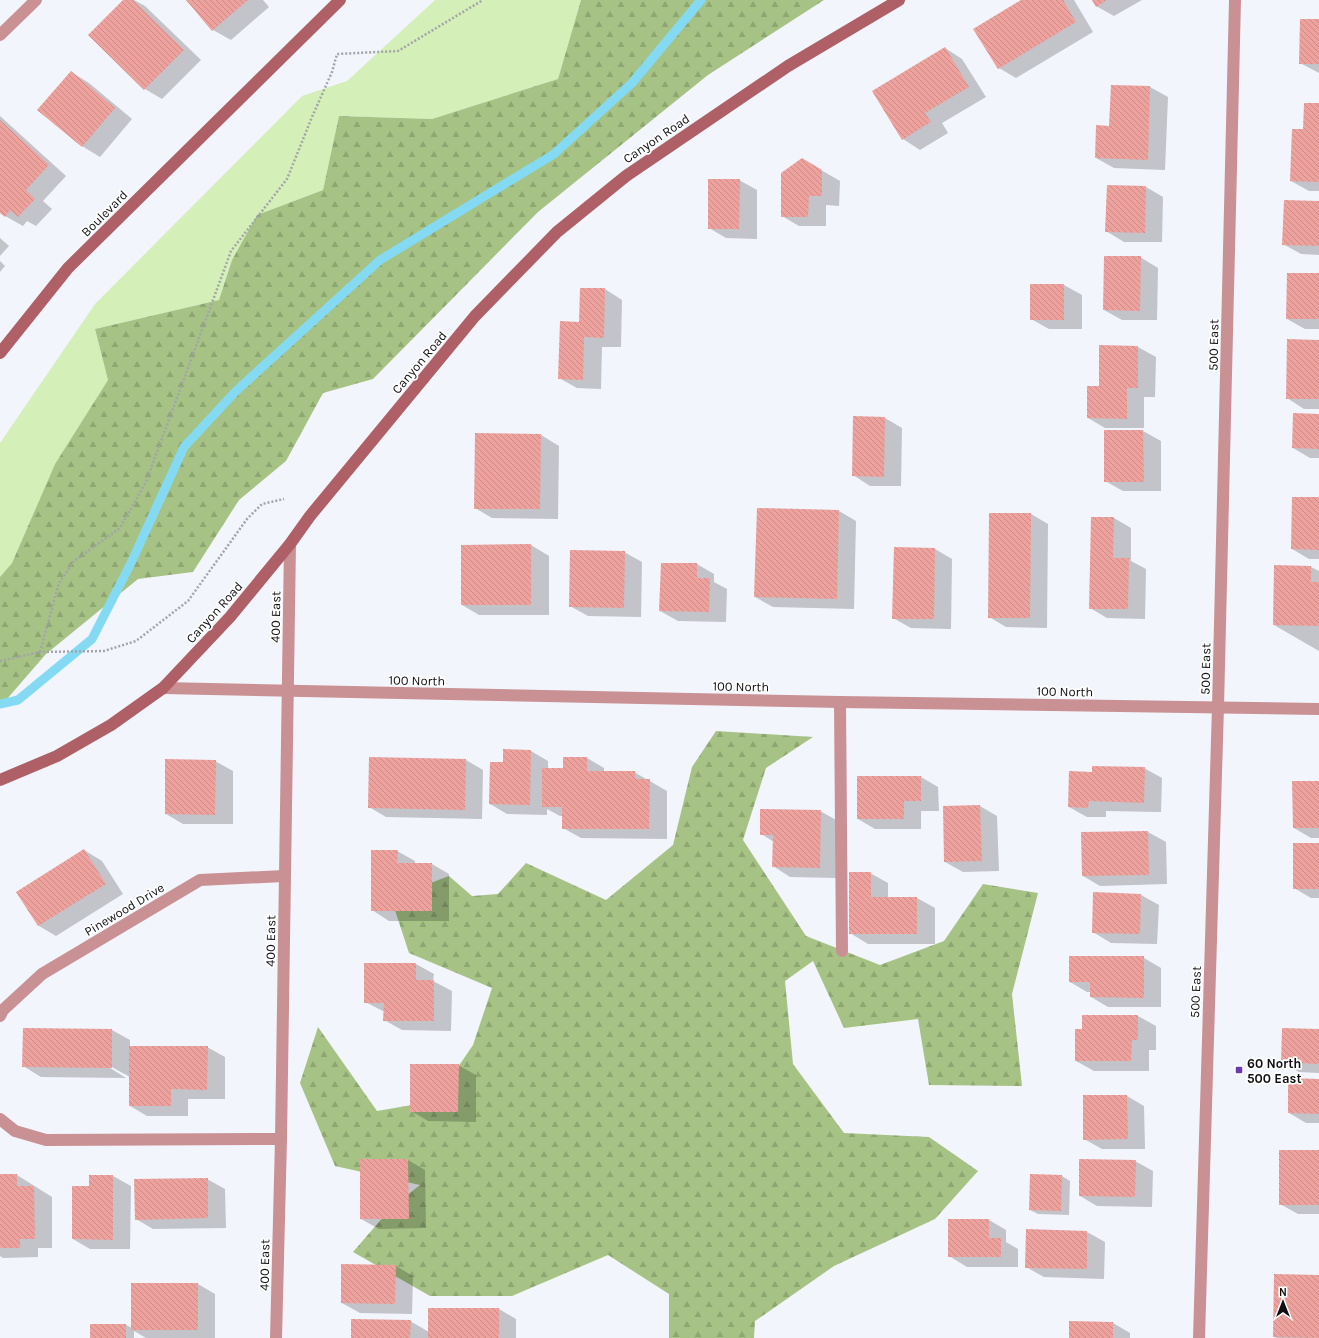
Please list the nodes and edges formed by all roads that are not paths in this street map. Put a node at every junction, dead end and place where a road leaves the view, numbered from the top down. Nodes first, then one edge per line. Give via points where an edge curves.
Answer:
1 (36, 0) edge
2 (340, 0) edge
3 (898, 0) edge
4 (1235, 0) edge
5 (0, 35) edge
6 (0, 352) edge
7 (290, 544) junction
8 (163, 688) junction
9 (288, 690) junction
10 (840, 702) junction
11 (1218, 707) junction
12 (1319, 709) edge
13 (0, 780) edge
14 (284, 876) junction
15 (842, 951) dead end
16 (0, 1016) edge
17 (0, 1119) edge
18 (281, 1139) junction
19 (276, 1338) edge
20 (1199, 1338) edge

1 - 5 street
2 - 6 main road, Boulevard via 68,268
3 - 7 main road, Canyon Road via 788,66 626,176 557,232 476,316 310,516
4 - 11 street, 500 East
7 - 8 main road, Canyon Road via 230,617
7 - 9 street, 400 East
8 - 9 street, 100 North
8 - 13 main road, Canyon Road via 111,725 57,756
9 - 10 street, 100 North
9 - 14 street, 400 East
10 - 11 street, 100 North
10 - 15 street
11 - 12 street, 100 North
11 - 20 street, 500 East
14 - 16 street, Pinewood Drive via 200,880 42,974 3,1010
14 - 18 street, 400 East
17 - 18 street via 14,1131 46,1140
18 - 19 street, 400 East

